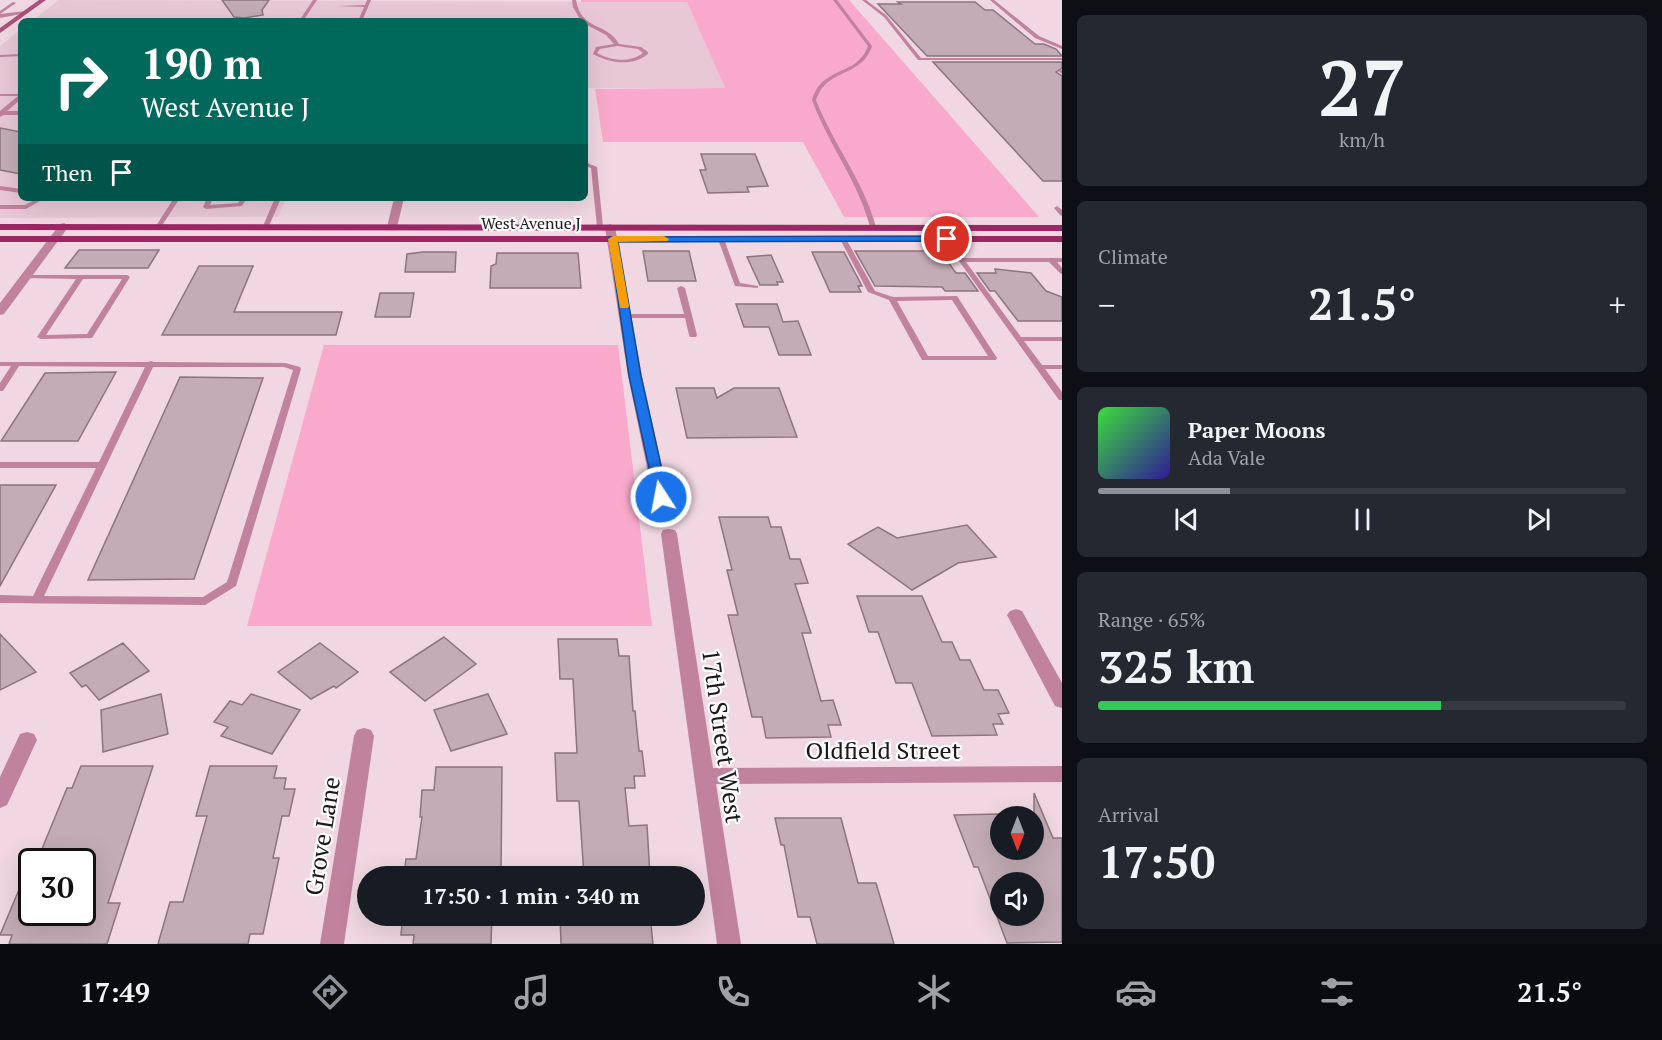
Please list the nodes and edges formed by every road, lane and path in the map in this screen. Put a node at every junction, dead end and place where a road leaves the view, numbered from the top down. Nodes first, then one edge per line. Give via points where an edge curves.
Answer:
1 (43, 0) edge
2 (315, 0) edge
3 (362, 0) edge
4 (379, 0) edge
5 (574, 0) edge
6 (835, 0) edge
7 (864, 0) edge
8 (992, 0) edge
9 (14, 3) dead end
10 (368, 3) edge
11 (340, 6) dead end
12 (24, 12) junction
13 (0, 16) edge
14 (303, 18) edge
15 (361, 18) edge
16 (581, 18) edge
17 (10, 23) junction
18 (588, 24) edge
19 (0, 31) edge
20 (617, 45) junction
21 (1062, 48) edge
22 (595, 51) junction
23 (588, 52) edge
24 (18, 58) edge
25 (0, 59) edge
26 (1062, 59) edge
27 (0, 95) edge
28 (18, 95) edge
29 (18, 98) edge
30 (18, 113) edge
31 (1, 114) edge
32 (588, 165) edge
33 (0, 188) edge
34 (18, 191) edge
35 (37, 201) edge
36 (175, 201) edge
37 (209, 201) edge
38 (242, 201) edge
39 (277, 201) edge
40 (398, 201) edge
41 (0, 207) edge
42 (1062, 208) edge
43 (1062, 214) edge
44 (64, 226) junction
45 (159, 226) junction
46 (266, 226) junction
47 (392, 226) junction
48 (0, 227) edge
49 (497, 227) junction
50 (873, 227) junction
51 (1062, 230) edge
52 (608, 231) junction
53 (0, 239) edge
54 (55, 239) junction
55 (721, 239) junction
56 (843, 239) junction
57 (947, 239) junction
58 (969, 239) junction
59 (1062, 239) edge
60 (259, 240) junction
61 (389, 240) junction
62 (961, 260) junction
63 (1051, 260) junction
64 (1062, 260) edge
65 (1062, 272) edge
66 (26, 276) junction
67 (81, 277) junction
68 (756, 287) dead end
69 (681, 288) dead end
70 (892, 298) junction
71 (0, 311) edge
72 (625, 316) junction
73 (688, 316) junction
74 (693, 335) dead end
75 (1020, 339) junction
76 (1062, 339) edge
77 (151, 363) junction
78 (0, 364) edge
79 (17, 364) junction
80 (1062, 366) edge
81 (1040, 367) junction
82 (0, 389) edge
83 (1062, 398) edge
84 (0, 465) edge
85 (101, 465) junction
86 (661, 497) dead end
87 (669, 534) dead end
88 (0, 599) edge
89 (37, 599) junction
90 (1016, 615) dead end
91 (1062, 701) edge
92 (364, 736) dead end
93 (27, 740) dead end
94 (1062, 774) edge
95 (703, 776) junction
96 (0, 800) edge
97 (332, 944) edge
98 (729, 944) edge

1 - 12 street
2 - 14 lane
3 - 10 lane
4 - 10 lane
5 - 16 lane
6 - 50 lane via 870,46 869,54 821,86 814,100 859,187
7 - 26 lane via 878,9 920,59
8 - 21 lane via 1037,37
9 - 13 lane
10 - 11 lane
10 - 15 lane
12 - 13 street
12 - 17 street
13 - 17 street
17 - 19 street
18 - 20 lane via 604,31
20 - 22 lane
20 - 22 lane via 646,53 635,59 617,60 600,57
22 - 23 lane
24 - 25 lane
27 - 28 lane
29 - 31 lane
30 - 31 lane
32 - 52 lane via 594,166
33 - 34 lane
35 - 41 lane via 26,207
36 - 45 lane
37 - 38 lane via 206,207 234,207
39 - 46 lane
40 - 47 street
42 - 43 lane via 1057,208
44 - 45 main road, West Avenue J
44 - 48 main road, West Avenue J
44 - 54 street
45 - 46 main road, West Avenue J
46 - 47 main road, West Avenue J
47 - 49 main road, West Avenue J
47 - 60 main road via 374,233 284,232
49 - 52 main road, West Avenue J
49 - 61 main road via 472,232 408,232
50 - 51 main road, West Avenue J
50 - 52 main road, West Avenue J
51 - 58 main road via 979,232
52 - 55 main road, West Avenue J
52 - 61 main road, West Avenue J
52 - 72 street
53 - 54 main road, West Avenue J
54 - 60 main road, West Avenue J
54 - 66 street
55 - 56 main road, West Avenue J
55 - 68 lane via 737,285
56 - 57 main road, West Avenue J
56 - 70 lane via 872,292
57 - 58 main road, West Avenue J
57 - 62 lane
58 - 59 main road, West Avenue J
60 - 61 main road, West Avenue J
62 - 63 lane
62 - 75 lane
63 - 64 lane
63 - 65 lane
66 - 67 lane
66 - 71 street
67 - 67 lane via 126,278 89,336 41,337
69 - 73 lane
70 - 70 lane via 954,298 993,358 925,358
72 - 73 lane
72 - 86 street
73 - 74 lane
75 - 76 lane
75 - 81 lane
77 - 79 lane
77 - 85 lane
77 - 89 lane via 285,364 297,369 232,584 205,601
78 - 79 lane
79 - 82 lane
80 - 81 lane
81 - 83 lane
84 - 85 lane
85 - 89 lane
87 - 95 street, 17th Street West
88 - 89 lane
90 - 91 street
92 - 97 street, Grove Lane
93 - 96 street
94 - 95 street, Oldfield Street
95 - 98 street, 17th Street West

